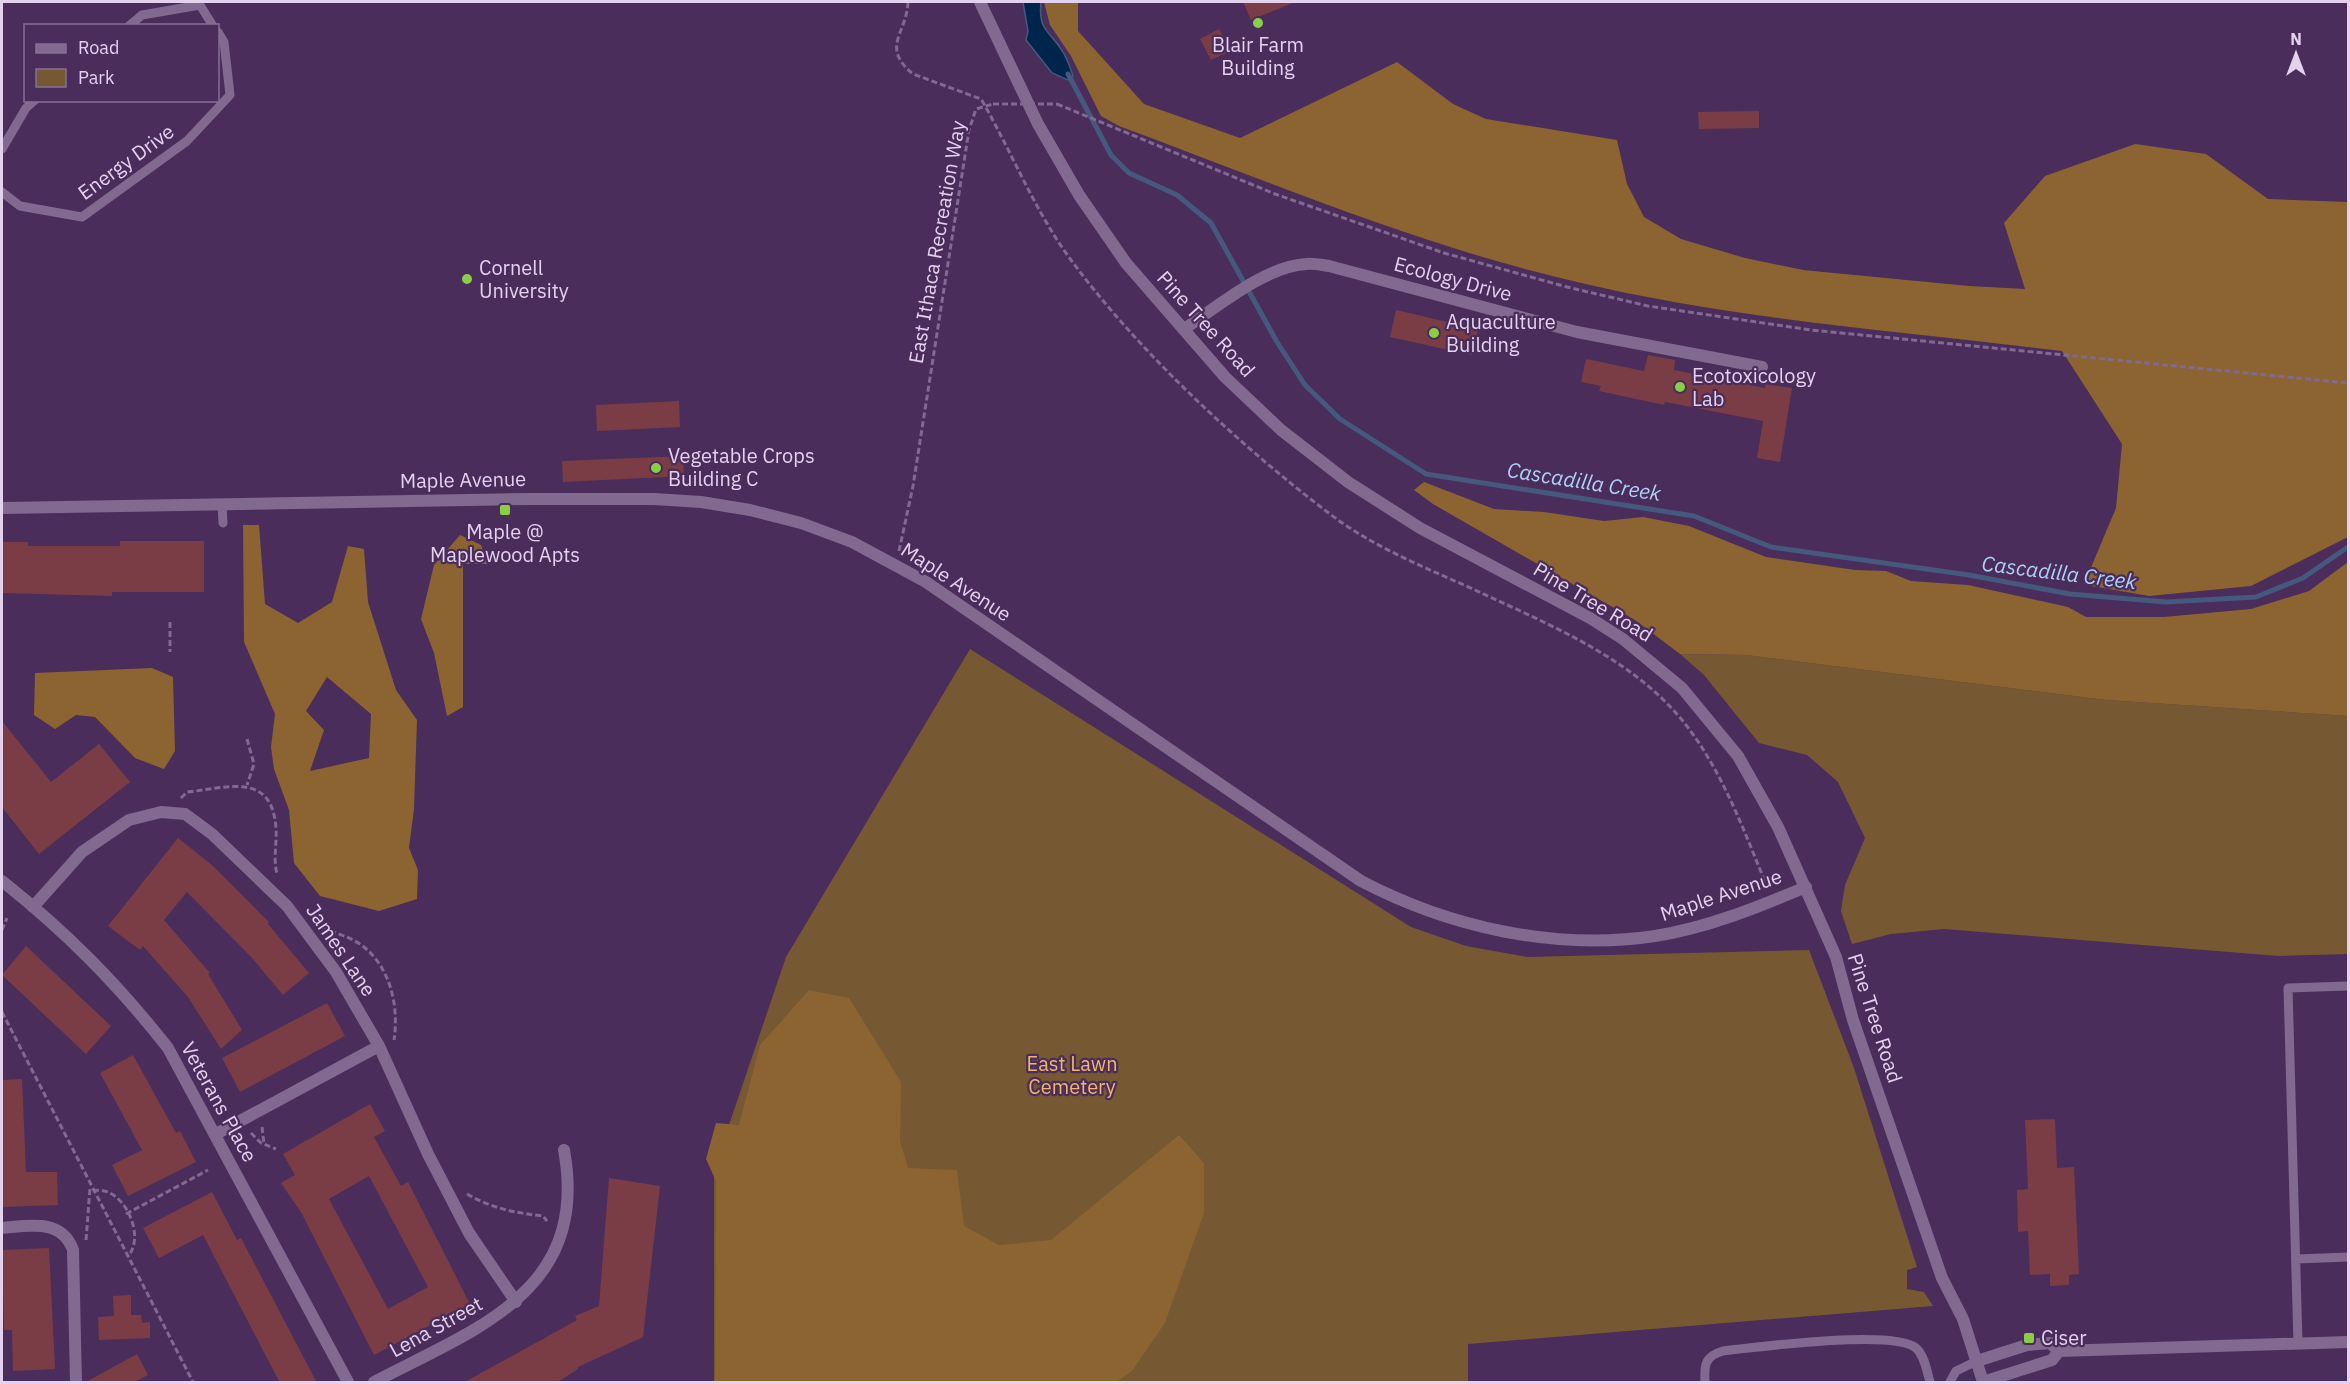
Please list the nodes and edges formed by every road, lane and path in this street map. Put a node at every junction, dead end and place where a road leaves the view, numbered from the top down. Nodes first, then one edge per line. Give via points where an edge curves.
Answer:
1 (908, 2) edge
2 (980, 2) edge
3 (131, 24) edge
4 (212, 24) edge
5 (219, 34) edge
6 (33, 102) edge
7 (985, 105) junction
8 (2, 149) edge
9 (2, 192) edge
10 (1184, 329) junction
11 (1762, 367) dead end
12 (2349, 383) edge
13 (222, 504) junction
14 (2, 508) edge
15 (223, 523) dead end
16 (900, 549) dead end
17 (170, 622) dead end
18 (170, 652) dead end
19 (247, 739) dead end
20 (246, 786) dead end
21 (2, 881) edge
22 (1806, 887) junction
23 (33, 907) junction
24 (7, 918) dead end
25 (2, 930) edge
26 (2349, 986) edge
27 (2, 1012) edge
28 (379, 1046) junction
29 (262, 1127) dead end
30 (251, 1133) dead end
31 (216, 1134) junction
32 (264, 1144) junction
33 (276, 1149) dead end
34 (564, 1150) dead end
35 (208, 1170) dead end
36 (91, 1185) junction
37 (93, 1191) junction
38 (126, 1214) junction
39 (2, 1228) edge
40 (86, 1240) dead end
41 (127, 1257) junction
42 (2349, 1257) edge
43 (2297, 1259) junction
44 (516, 1302) junction
45 (2349, 1342) edge
46 (2298, 1344) junction
47 (2059, 1351) junction
48 (1977, 1361) junction
49 (1982, 1382) edge
50 (76, 1383) edge
51 (194, 1383) edge
52 (348, 1383) edge
53 (374, 1383) edge
54 (1705, 1383) edge
55 (1930, 1383) edge
56 (1950, 1383) edge

1 - 7 path, East Ithaca Recreation Way via 896,50 904,66 913,74 972,93
2 - 10 street, Pine Tree Road via 1038,124 1078,195 1126,263
3 - 4 lane via 142,15 200,5
5 - 9 lane, Energy Drive via 224,42 230,95 187,141 82,217 20,207
6 - 8 lane
7 - 12 path, bridge via 1057,105 1275,194 1443,253 1648,306 1811,330
7 - 16 path, East Ithaca Recreation Way via 976,109 969,130
10 - 11 street, Ecology Drive via 1265,278 1288,267 1307,264 1329,266 1577,332
10 - 22 street, Pine Tree Road via 1225,377 1281,430 1348,482 1420,528 1590,618 1654,662 1701,709 1737,756 1778,827
13 - 14 street, Maple Avenue
13 - 15 lane
13 - 22 street, Maple Avenue via 654,499 750,510 852,542 926,582 1361,881 1400,902 1444,918 1533,936 1654,936 1697,927
17 - 18 path
19 - 20 path via 254,764
21 - 23 street, Veterans Place
22 - 48 street, Pine Tree Road via 1836,957 1853,1020 1941,1278 1963,1319
23 - 28 street, James Lane via 82,852 129,820 161,812 185,814 212,834 287,906 336,972
23 - 31 street, Veterans Place via 95,962 137,1008 168,1048
24 - 25 path
26 - 43 lane via 2288,988
27 - 36 path
28 - 31 street
28 - 44 street, James Lane via 469,1233
29 - 32 path
30 - 32 path
31 - 52 street, Veterans Place
32 - 33 path
34 - 44 street, Lena Street via 568,1192 559,1241 549,1264
35 - 38 path
36 - 37 path
36 - 40 path
37 - 38 path via 114,1193
37 - 41 path
38 - 41 path via 135,1240
39 - 50 street via 47,1225 70,1241
41 - 51 path
42 - 43 lane
43 - 46 lane
44 - 53 street, Lena Street via 491,1321
45 - 46 street
46 - 47 street
47 - 48 street via 2050,1344 2034,1344
47 - 49 street via 2052,1360
48 - 49 street, Pine Tree Road
48 - 56 lane via 1956,1371
54 - 55 lane via 1704,1366 1712,1354 1864,1339 1899,1341 1917,1349

